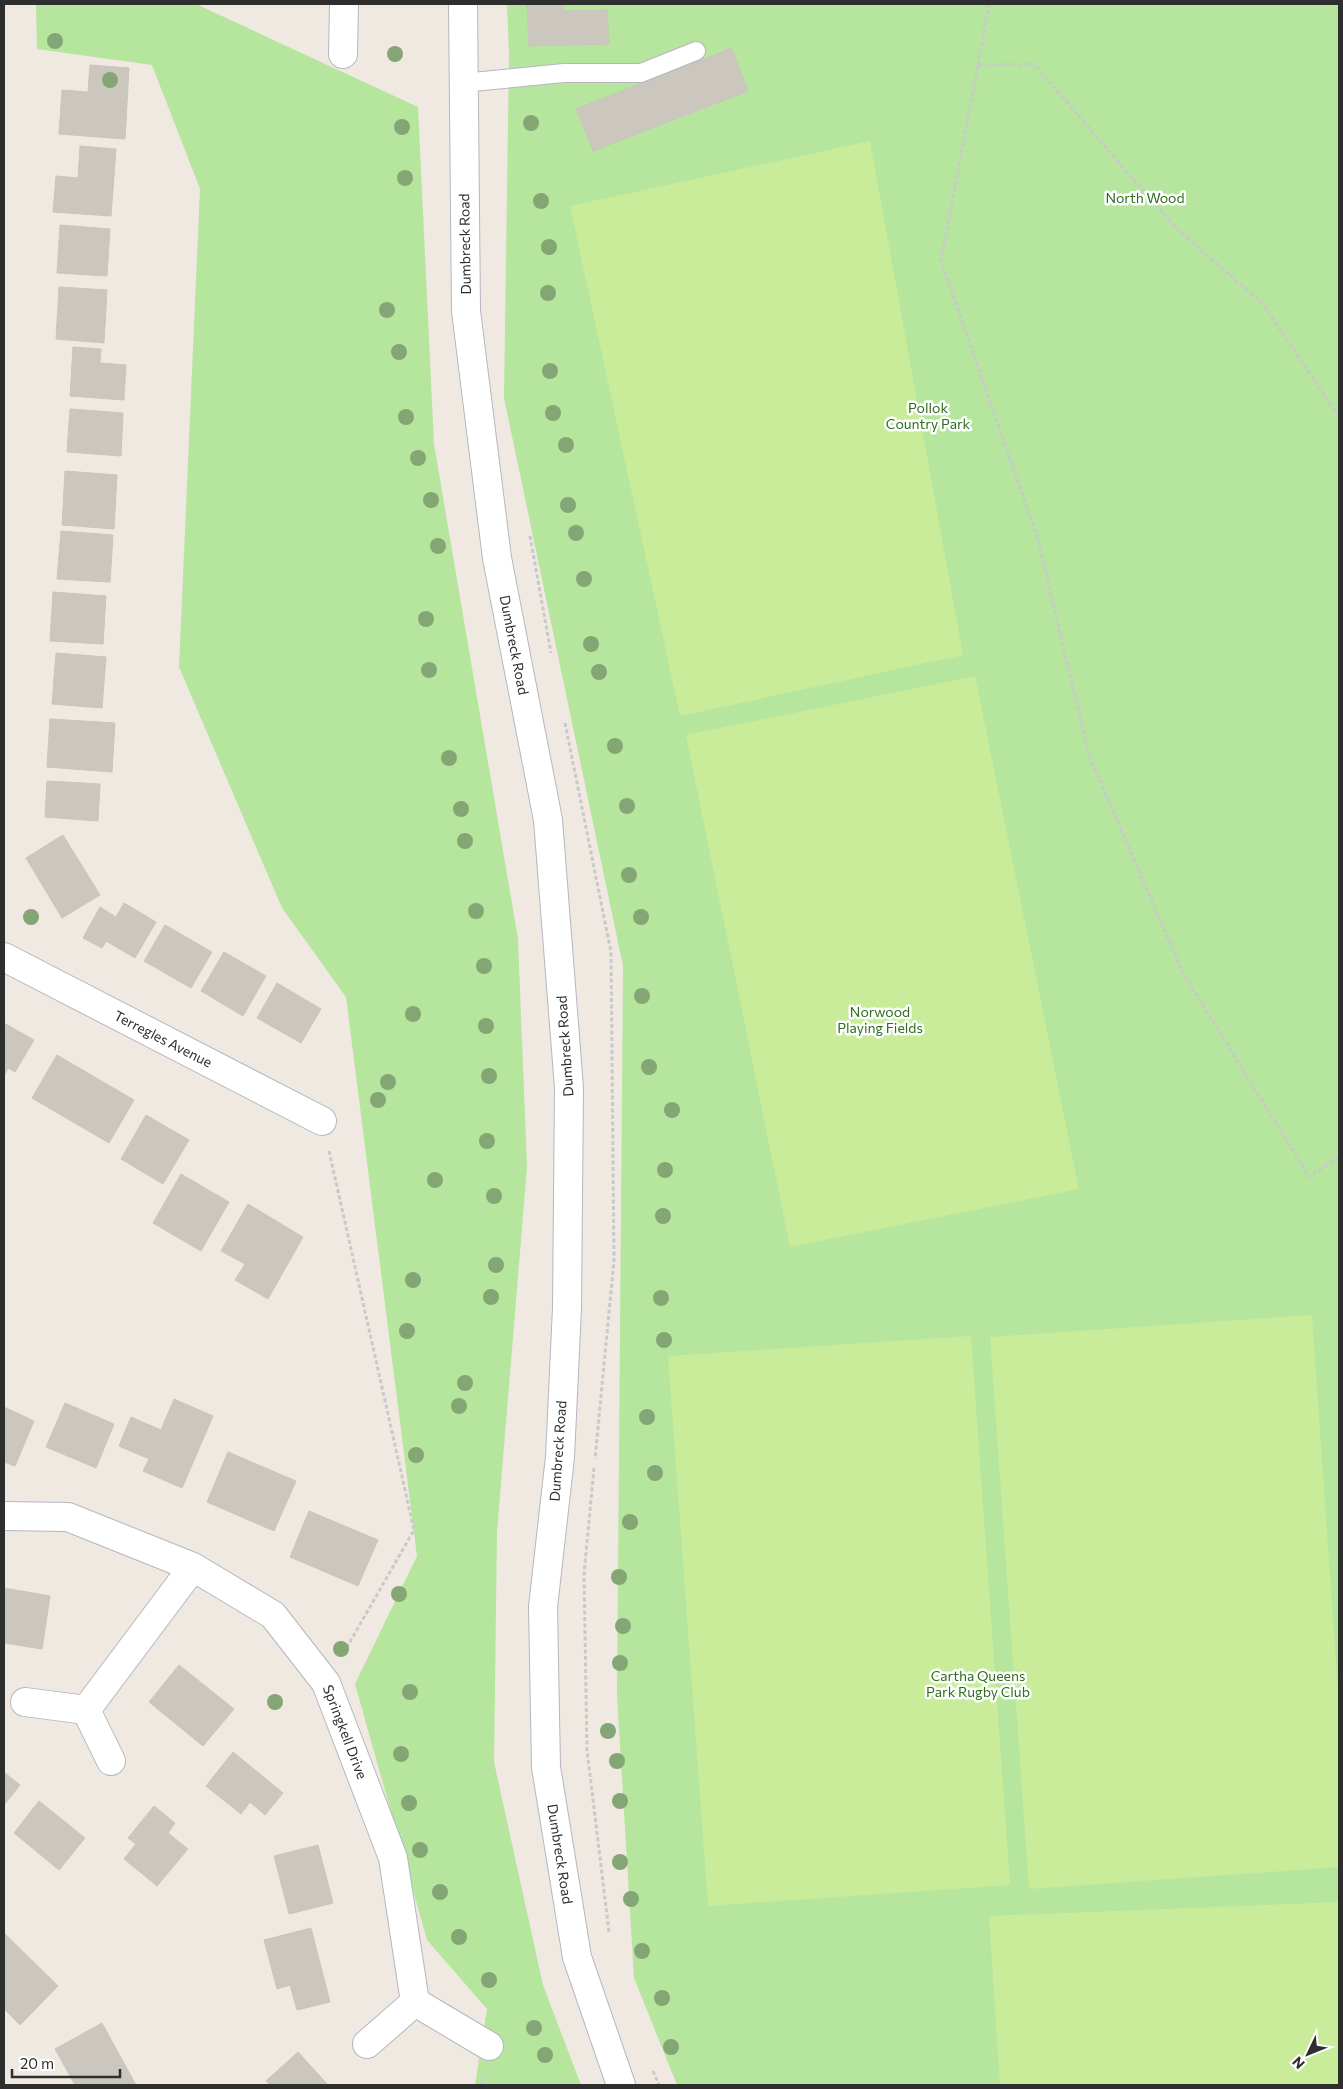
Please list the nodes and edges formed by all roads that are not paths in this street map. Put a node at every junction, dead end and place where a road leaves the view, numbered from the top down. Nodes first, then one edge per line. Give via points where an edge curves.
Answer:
1 (344, 4) edge
2 (463, 4) edge
3 (696, 51) dead end
4 (344, 54) dead end
5 (462, 83) junction
6 (4, 957) edge
7 (322, 1121) road end
8 (4, 1516) edge
9 (193, 1567) junction
10 (26, 1702) dead end
11 (86, 1710) junction
12 (111, 1761) dead end
13 (416, 2002) junction
14 (367, 2044) dead end
15 (488, 2046) dead end
16 (621, 2085) edge

1 - 4 main road
2 - 5 main road, Dumbreck Road
3 - 5 lane via 641,72 564,73
5 - 16 main road, Dumbreck Road via 466,311 497,558 548,820 569,1088 567,1308 560,1457 543,1607 546,1767 577,1957
6 - 7 main road, Terregles Avenue
8 - 9 main road, Springkell Drive via 68,1517
9 - 11 main road
9 - 13 main road, Springkell Drive via 273,1615 326,1683 393,1858
10 - 11 main road
11 - 12 main road
13 - 14 main road
13 - 15 main road

